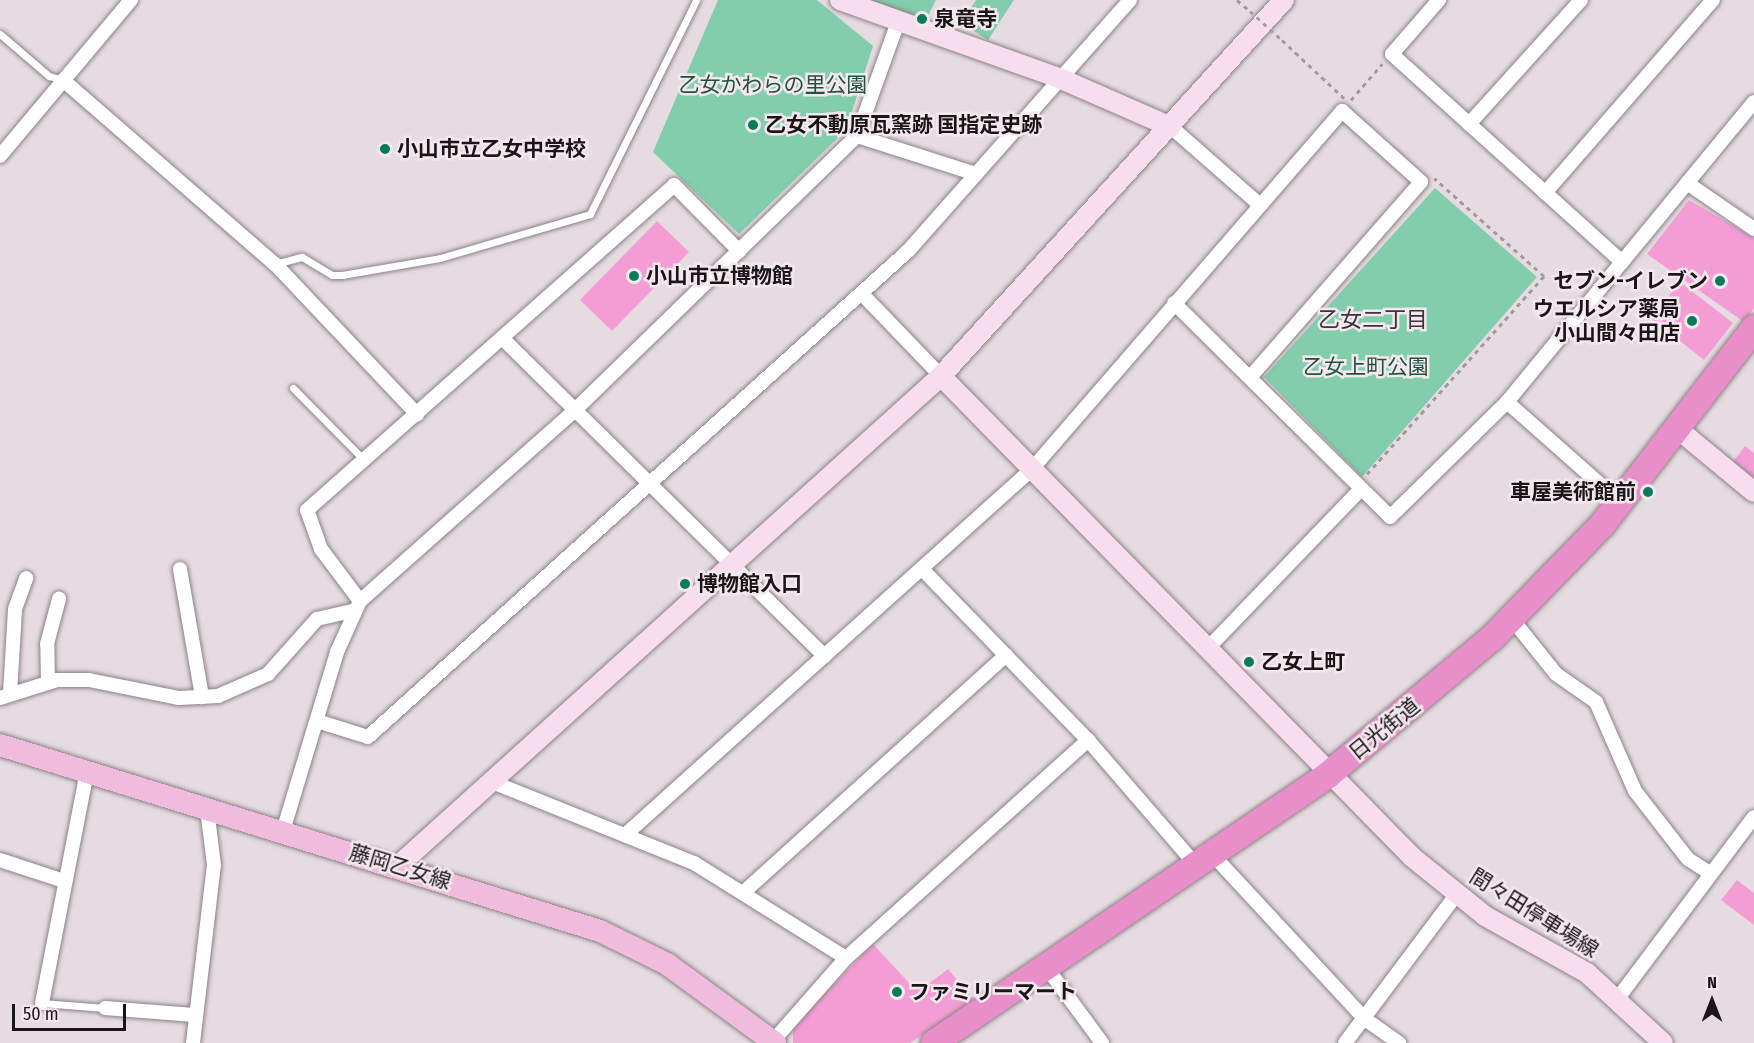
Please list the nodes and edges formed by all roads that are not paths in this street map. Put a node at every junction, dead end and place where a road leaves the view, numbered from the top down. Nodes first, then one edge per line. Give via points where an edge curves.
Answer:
1 (131, 0) edge
2 (696, 0) edge
3 (840, 0) edge
4 (1130, 0) edge
5 (1284, 0) edge
6 (1439, 0) edge
7 (1581, 0) edge
8 (1713, 0) edge
9 (897, 25) junction
10 (0, 34) edge
11 (1059, 78) junction
12 (63, 80) junction
13 (1754, 102) edge
14 (1469, 124) junction
15 (1171, 127) junction
16 (856, 136) junction
17 (0, 156) edge
18 (976, 174) junction
19 (1687, 183) junction
20 (1545, 193) junction
21 (1259, 204) junction
22 (1754, 228) edge
23 (739, 250) junction
24 (1622, 262) junction
25 (275, 264) junction
26 (862, 294) junction
27 (1174, 303) junction
28 (1754, 328) edge
29 (502, 338) junction
30 (941, 376) junction
31 (1250, 378) junction
32 (293, 388) dead end
33 (1507, 402) junction
34 (575, 410) junction
35 (417, 414) junction
36 (1679, 430) junction
37 (364, 460) junction
38 (1032, 469) junction
39 (650, 482) junction
40 (1360, 487) junction
41 (1754, 492) edge
42 (1620, 502) junction
43 (732, 561) junction
44 (180, 569) dead end
45 (922, 569) junction
46 (26, 578) dead end
47 (59, 599) dead end
48 (357, 605) junction
49 (1512, 619) junction
50 (1208, 648) junction
51 (1006, 655) junction
52 (825, 656) junction
53 (48, 683) junction
54 (5, 696) edge
55 (202, 697) junction
56 (316, 722) junction
57 (1088, 740) junction
58 (0, 745) edge
59 (87, 772) junction
60 (1328, 775) junction
61 (490, 780) junction
62 (207, 809) junction
63 (1754, 817) edge
64 (283, 831) junction
65 (625, 835) junction
66 (1204, 859) junction
67 (0, 860) edge
68 (399, 865) junction
69 (1711, 874) junction
70 (64, 881) junction
71 (745, 891) junction
72 (1456, 895) junction
73 (846, 958) junction
74 (1047, 968) junction
75 (1618, 998) junction
76 (42, 1003) joint
77 (105, 1008) joint
78 (194, 1015) junction
79 (1365, 1019) junction
80 (774, 1042) edge
81 (193, 1043) edge
82 (934, 1043) edge
83 (1102, 1043) edge
84 (1345, 1043) edge
85 (1399, 1043) edge
86 (1663, 1043) edge

1 - 12 street
2 - 25 lane via 590,214 440,258 342,275 332,275 302,257
3 - 9 street
4 - 11 street
5 - 15 street
6 - 14 street via 1392,54
7 - 14 street
8 - 20 street
9 - 11 street
9 - 16 street
10 - 12 lane via 49,76
11 - 15 street
11 - 18 street
12 - 17 street
12 - 25 street
13 - 19 street
14 - 20 street
15 - 21 street
15 - 30 street
16 - 18 street
16 - 23 street
18 - 26 street via 908,251
19 - 22 street
19 - 24 street
20 - 24 street
21 - 27 street
21 - 31 street via 1346,107 1421,182
23 - 29 street via 674,185
23 - 34 street
24 - 33 street
25 - 35 street
26 - 30 street
26 - 39 street
27 - 31 street
27 - 38 street
28 - 36 highway, 日光街道
29 - 34 street
29 - 35 street
30 - 38 street, 間々田停車場線
30 - 43 street
31 - 40 street
32 - 37 lane
33 - 40 street via 1390,517
33 - 42 street
34 - 39 street
34 - 48 street
35 - 37 street
36 - 41 street
36 - 42 highway, 日光街道
37 - 48 street via 307,510 321,549
38 - 45 street
38 - 50 street, 間々田停車場線
39 - 43 street
39 - 56 street via 368,737
40 - 50 street
42 - 49 highway, 日光街道
43 - 52 street
43 - 61 street
44 - 55 street
45 - 51 street
45 - 52 street
46 - 54 street via 15,609
47 - 53 street via 47,644
48 - 55 street via 316,619 268,674 244,688
48 - 56 street
49 - 60 highway, 日光街道
49 - 69 street via 1556,674 1596,702 1635,791 1688,859
50 - 60 street, 間々田停車場線
51 - 57 street
51 - 71 street
52 - 65 street
53 - 54 street
53 - 55 street via 89,680 179,699
56 - 64 street
57 - 66 street
57 - 73 street
58 - 59 main road, 藤岡乙女線
59 - 62 main road, 藤岡乙女線
59 - 70 street
60 - 66 highway, 日光街道
60 - 72 street, 間々田停車場線
61 - 65 street
61 - 68 street
62 - 64 main road, 藤岡乙女線
62 - 78 street via 214,865
63 - 69 street
64 - 68 main road, 藤岡乙女線
65 - 71 street
66 - 74 highway, 日光街道
66 - 79 street
67 - 70 street
68 - 80 main road, 藤岡乙女線 via 600,931 667,964
69 - 75 street
70 - 76 street
71 - 73 street
72 - 75 street, 間々田停車場線
72 - 79 street
73 - 80 street
74 - 82 highway, 日光街道
74 - 83 street
75 - 86 street, 間々田停車場線
76 - 77 lane
77 - 78 street
78 - 81 street
79 - 84 street
79 - 85 street

